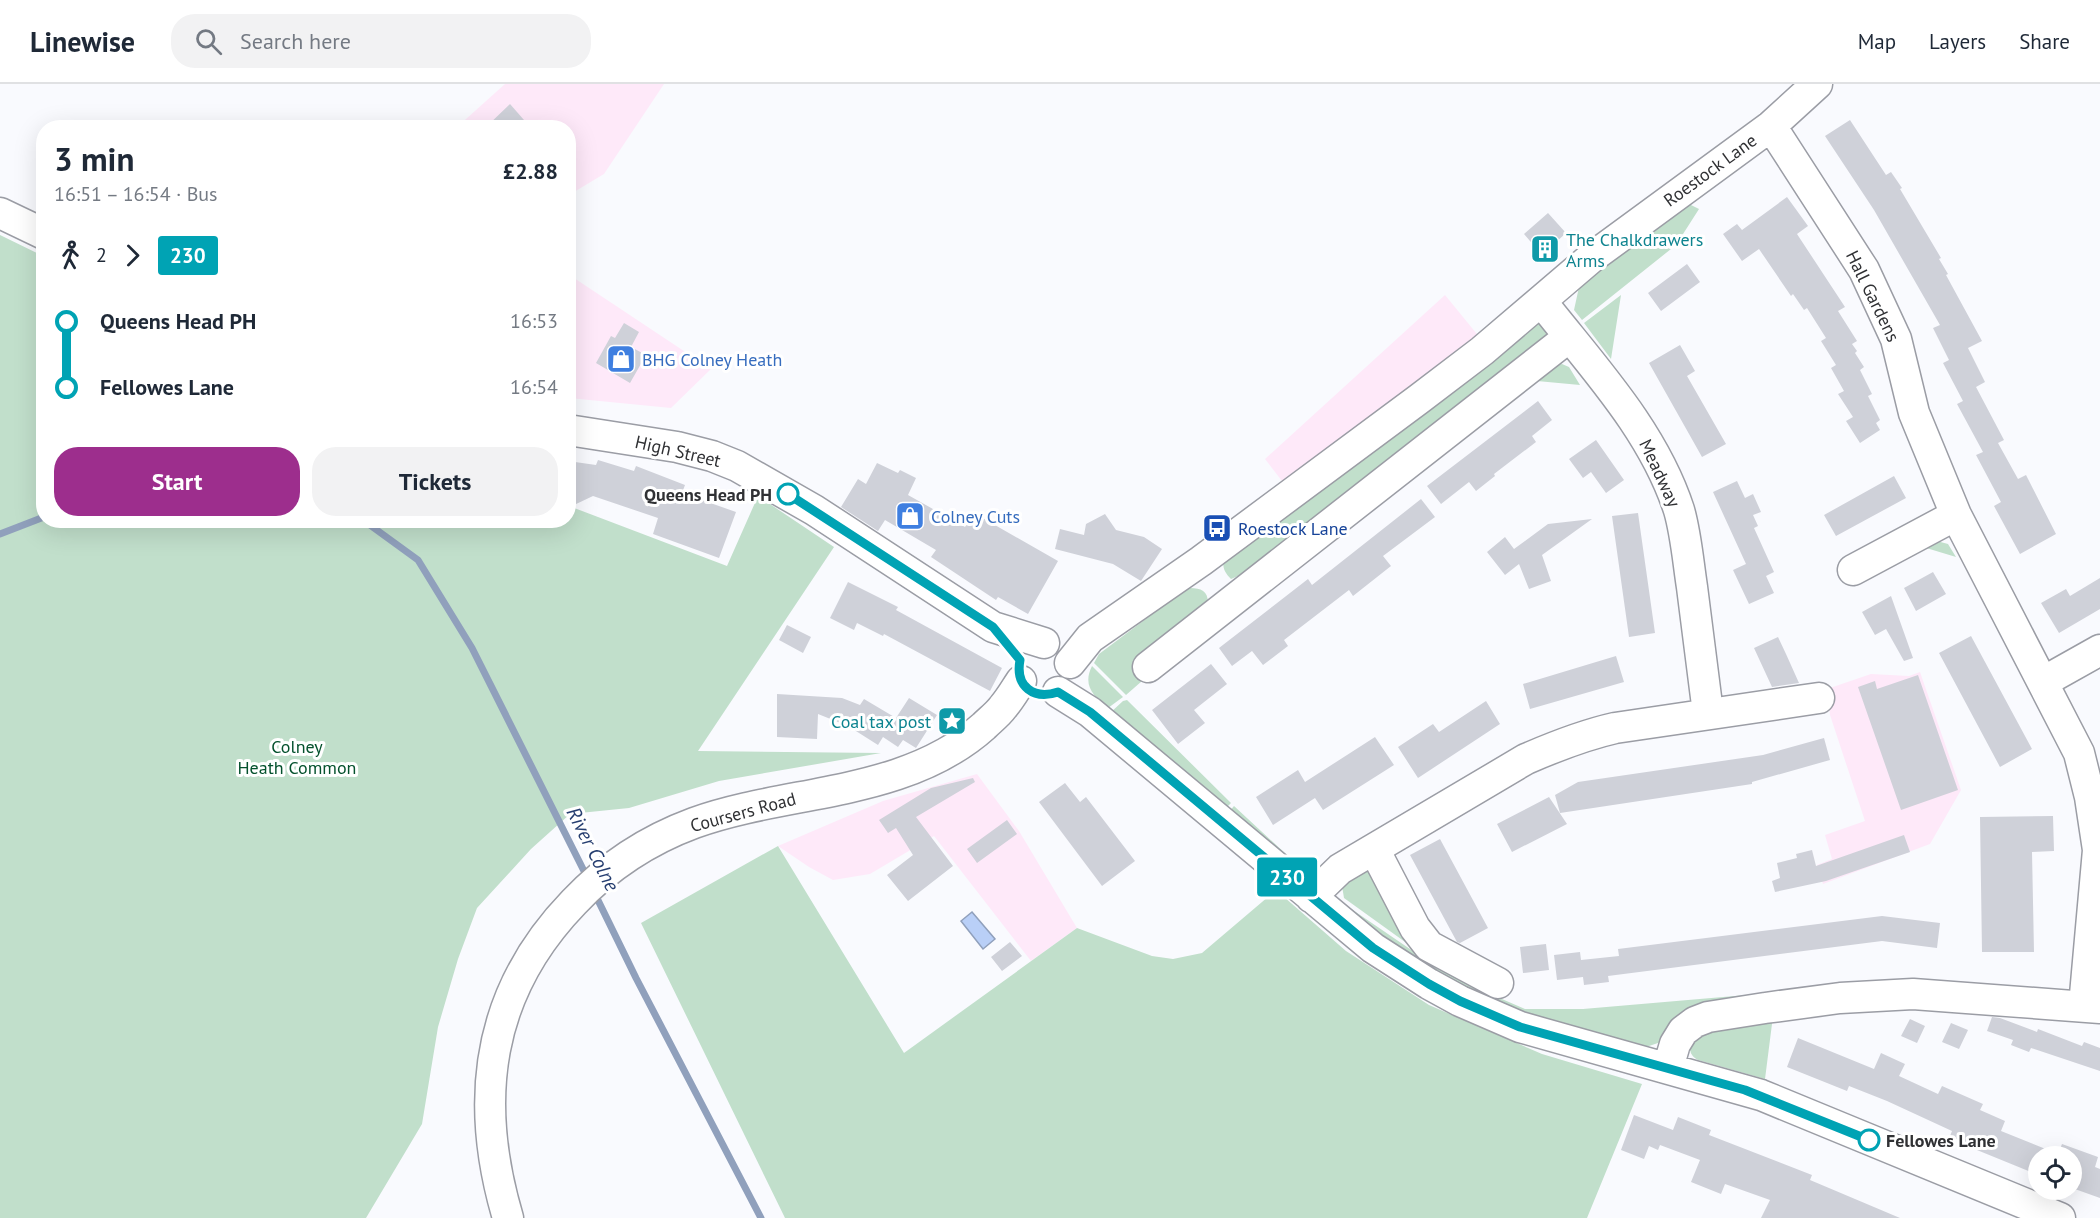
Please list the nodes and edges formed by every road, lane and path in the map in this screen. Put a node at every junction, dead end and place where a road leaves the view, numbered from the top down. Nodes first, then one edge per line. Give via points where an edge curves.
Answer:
1 (1817, 84) edge
2 (1771, 126) junction
3 (0, 213) edge
4 (36, 230) edge
5 (1541, 301) junction
6 (1569, 337) junction
7 (576, 431) edge
8 (1956, 515) junction
9 (1201, 561) junction
10 (1853, 570) dead end
11 (1233, 600) junction
12 (2100, 650) edge
13 (1148, 667) dead end
14 (1048, 670) junction
15 (2043, 682) junction
16 (1820, 698) dead end
17 (1708, 713) junction
18 (1374, 849) junction
19 (2099, 850) edge
20 (1311, 897) junction
21 (1498, 983) dead end
22 (2092, 1007) edge
23 (1668, 1068) junction
24 (508, 1218) edge
25 (2061, 1218) edge

1 - 2 street, Roestock Lane
2 - 5 street, Roestock Lane via 1591,258
2 - 8 street, Hall Gardens via 1864,270 1896,339 1914,413
3 - 4 street
5 - 6 street, Meadway
5 - 9 street, Roestock Lane via 1428,392
6 - 11 street
6 - 17 street, Meadway via 1617,397 1667,479 1686,545
7 - 14 street, High Street via 677,447 737,466 806,505 993,627
8 - 10 street
8 - 15 street, Hall Gardens
9 - 11 street
9 - 14 street, Roestock Lane
11 - 13 street
12 - 15 street
14 - 20 street, High Street via 1090,712
14 - 24 street, Coursers Road via 976,733 946,753 883,778 722,814 675,831 627,856 588,887 531,955 500,1026 489,1111 491,1147
15 - 19 street, Hall Gardens via 2079,753
16 - 17 street
17 - 18 street via 1615,728 1555,746 1526,759
18 - 20 street via 1340,869
18 - 21 street via 1415,928 1429,946
19 - 22 street, Hall Gardens
20 - 23 street, High Street via 1383,954 1460,1001 1520,1027
22 - 23 street via 1913,994 1764,1008 1695,1022 1675,1044
23 - 25 street, High Street via 1761,1095

